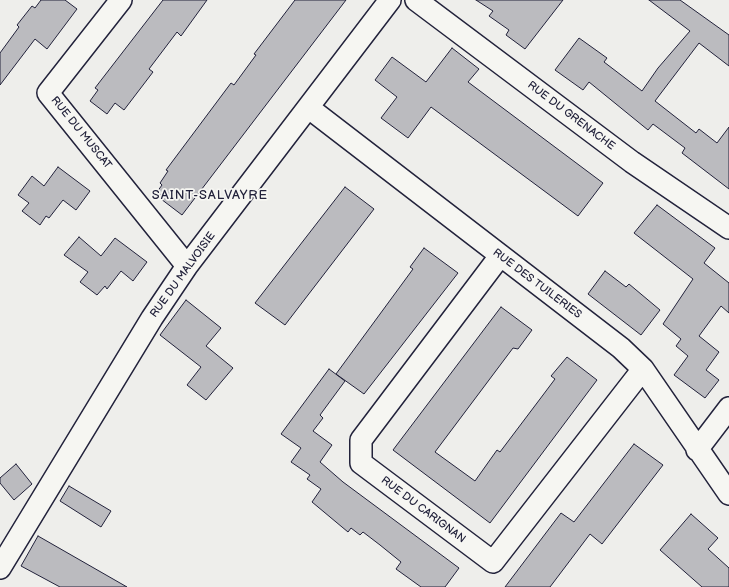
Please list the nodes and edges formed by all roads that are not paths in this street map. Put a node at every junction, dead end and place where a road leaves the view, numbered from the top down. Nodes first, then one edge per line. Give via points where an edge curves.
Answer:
1 (121, 0) edge
2 (390, 0) edge
3 (416, 0) edge
4 (309, 108) junction
5 (729, 228) edge
6 (500, 256) junction
7 (187, 266) junction
8 (642, 369) junction
9 (729, 408) edge
10 (697, 450) junction
11 (729, 494) edge
12 (0, 568) edge

1 - 7 street, RUE DU MUSCAT via 48,93
2 - 4 street, RUE DU MALVOISIE
3 - 5 street, RUE DU GRENACHE via 632,162
4 - 6 street, RUE DES TUILERIES
4 - 7 street, RUE DU MALVOISIE
6 - 8 street, RUE DES TUILERIES via 621,348
6 - 8 street, RUE DU CARIGNAN via 361,440 361,463 493,562
7 - 12 street, RUE DU MALVOISIE
8 - 10 street, RUE DES TUILERIES
9 - 10 street
10 - 11 street, RUE DES TUILERIES

